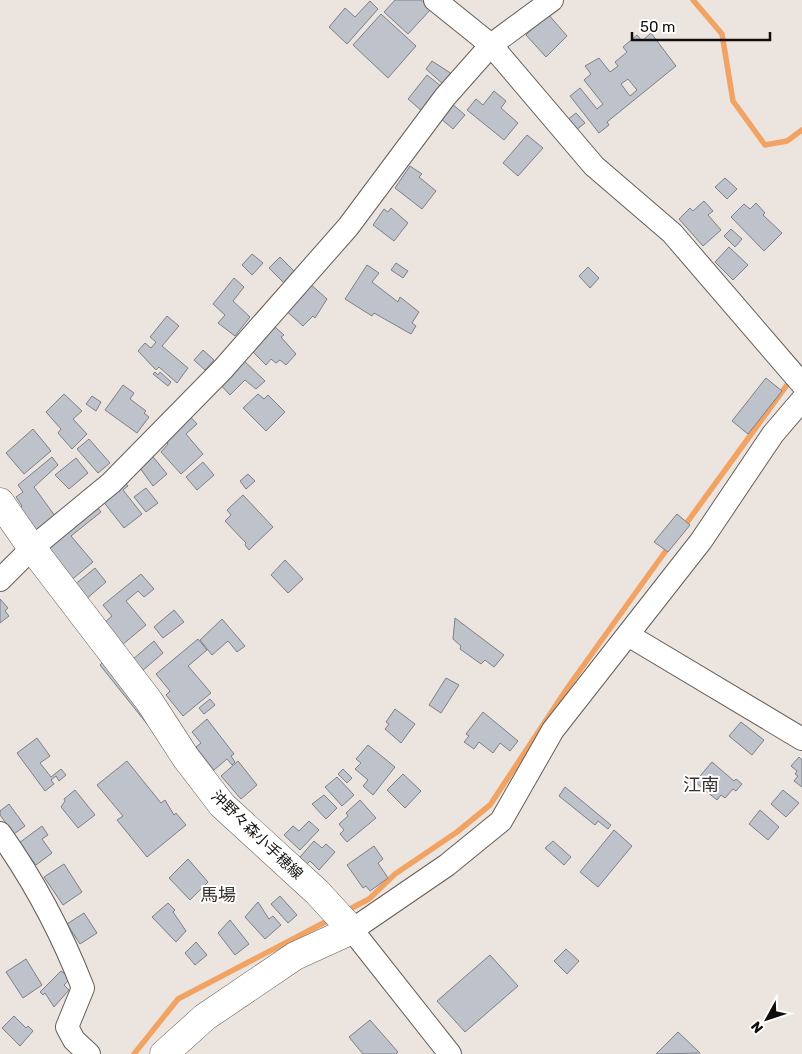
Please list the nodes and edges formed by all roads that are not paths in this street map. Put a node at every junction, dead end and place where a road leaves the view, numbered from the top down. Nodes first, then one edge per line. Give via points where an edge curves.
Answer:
1 (435, 0) edge
2 (552, 0) edge
3 (491, 45) junction
4 (802, 384) edge
5 (802, 400) edge
6 (0, 502) edge
7 (32, 548) junction
8 (0, 580) edge
9 (628, 635) junction
10 (802, 739) edge
11 (0, 834) edge
12 (352, 930) junction
13 (89, 1054) edge
14 (164, 1054) edge
15 (450, 1054) edge

1 - 3 street
2 - 3 street
3 - 4 street via 594,166 672,232
3 - 7 street via 445,96 348,227 223,369 110,483
5 - 9 street via 773,434 701,541
6 - 7 main road, 沖野々森小手穂線
7 - 8 street
7 - 12 main road, 沖野々森小手穂線 via 150,700 186,758 222,805 317,892
9 - 10 street
9 - 12 street via 553,730 501,821 447,865
11 - 13 street via 24,867 75,968 83,988 66,1028
12 - 14 main road via 295,956 205,1017
12 - 15 street

